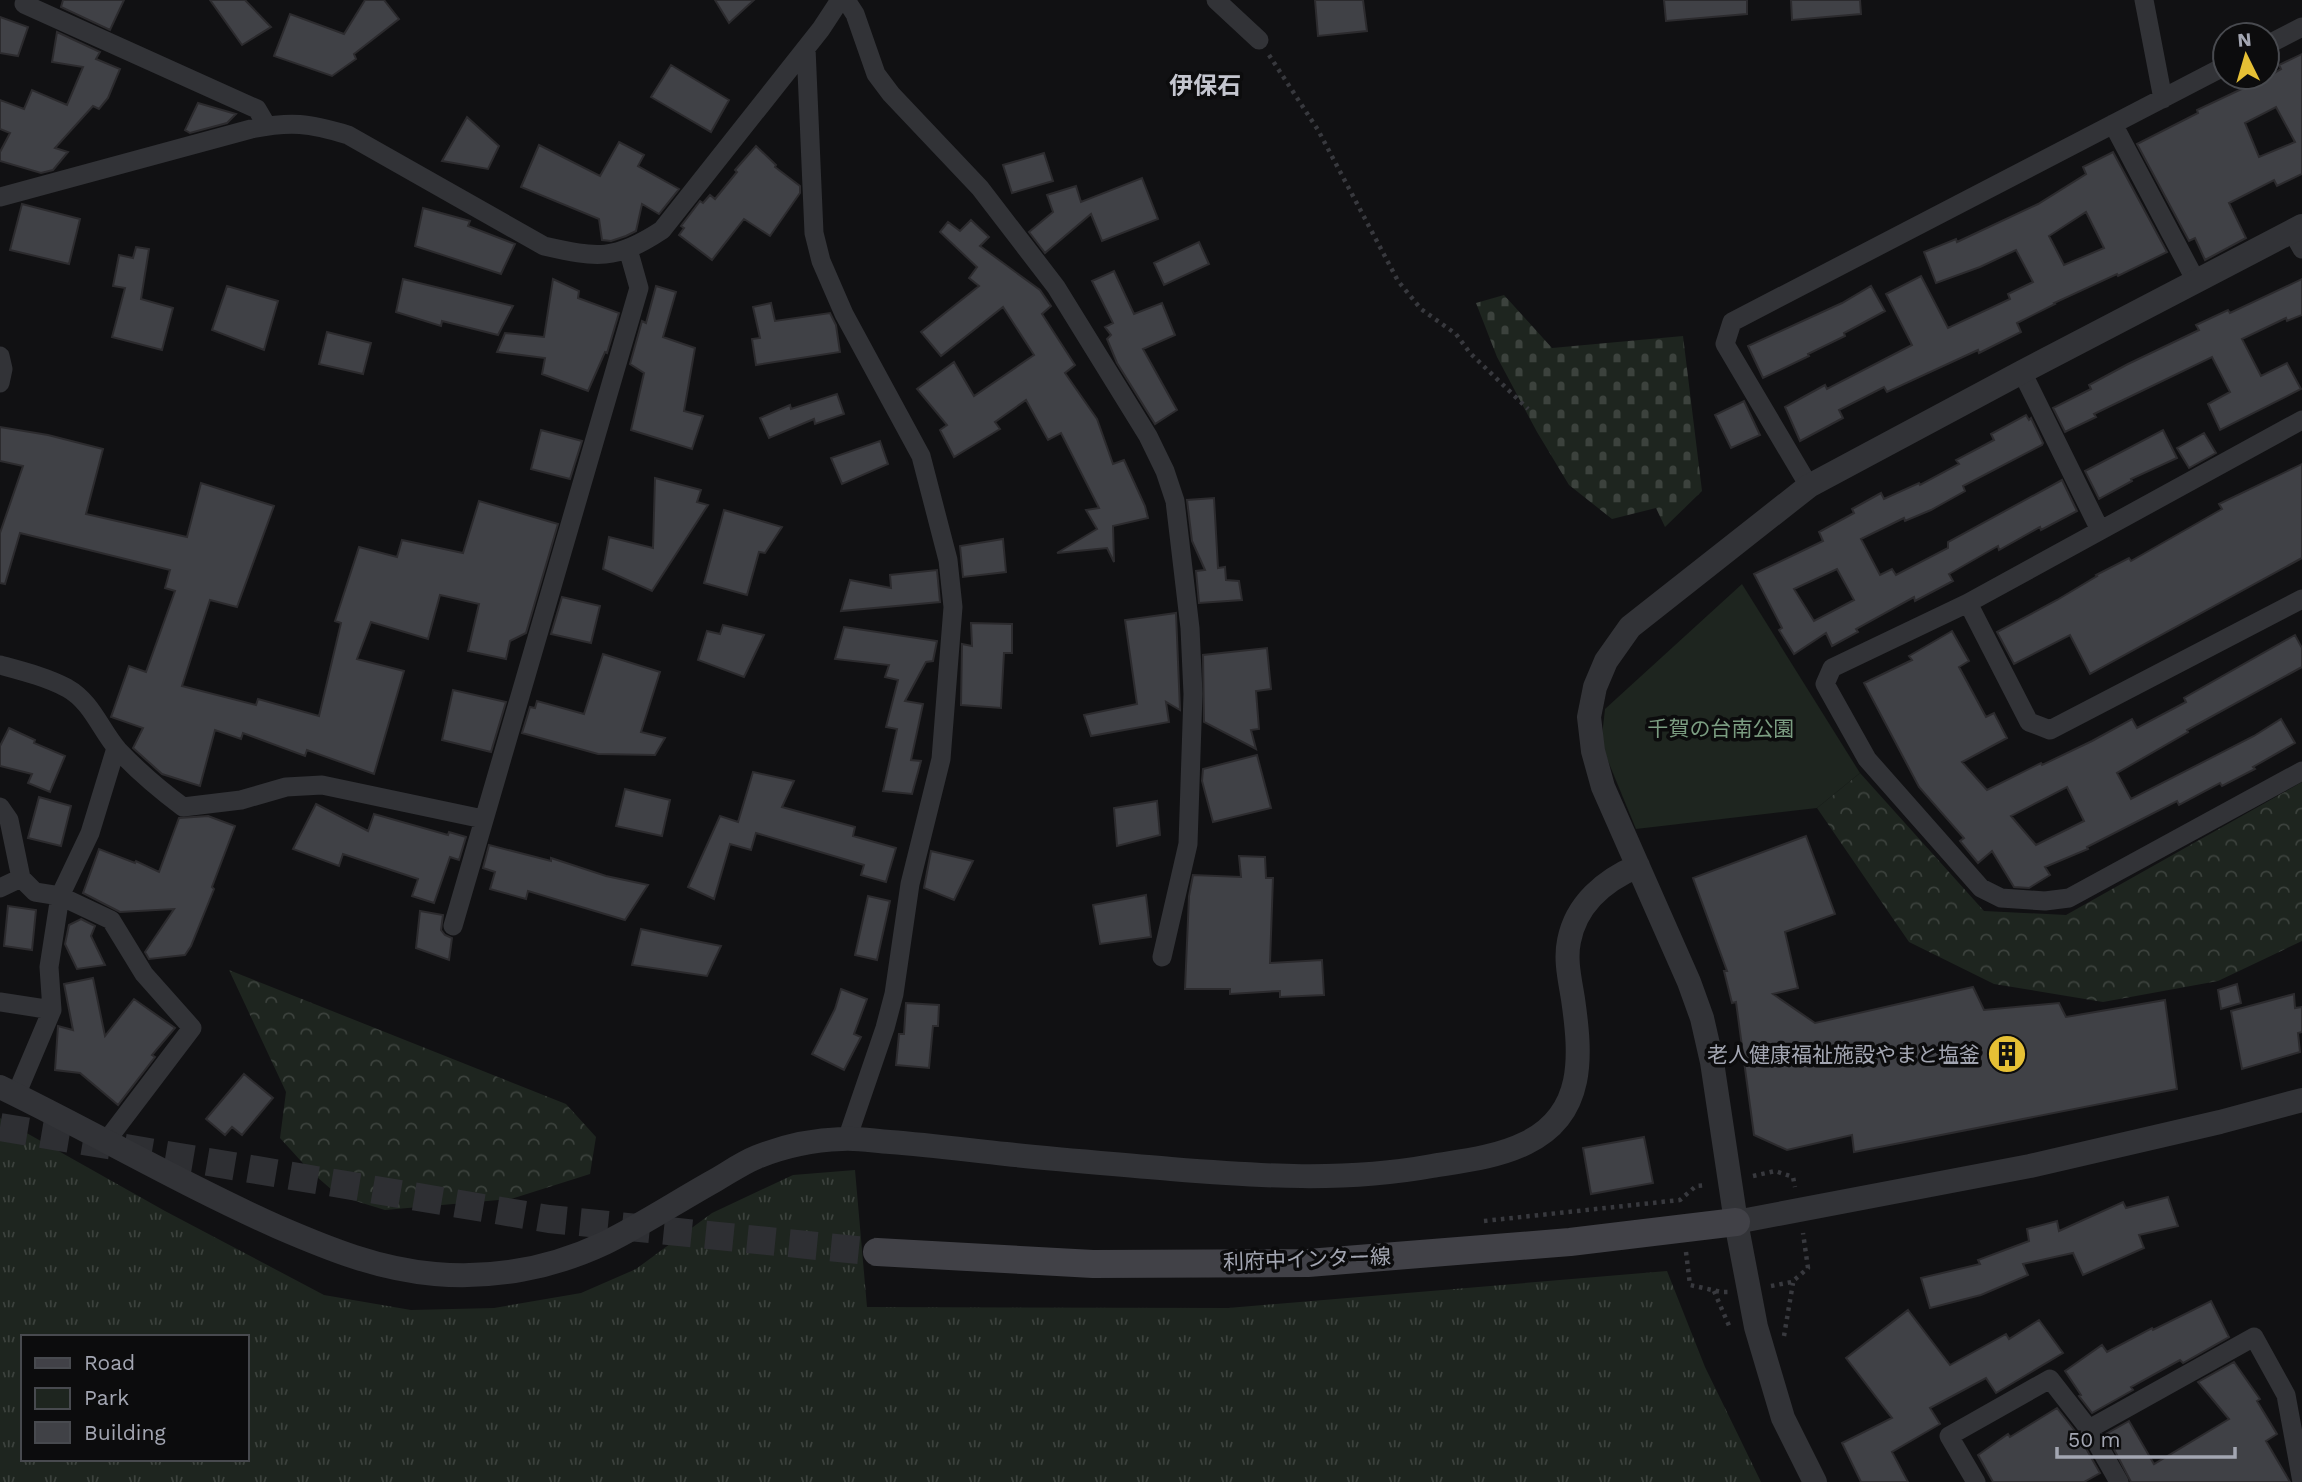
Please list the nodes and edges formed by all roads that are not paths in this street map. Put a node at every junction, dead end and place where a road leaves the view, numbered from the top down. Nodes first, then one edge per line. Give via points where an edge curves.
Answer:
1 (840, 0) edge
2 (846, 0) edge
3 (1216, 0) edge
4 (2144, 0) edge
5 (24, 4) dead end
6 (2302, 27) edge
7 (2281, 38) edge
8 (1259, 40) road end
9 (806, 48) junction
10 (2211, 73) edge
11 (2163, 99) junction
12 (2113, 124) junction
13 (267, 126) junction
14 (0, 198) edge
15 (2299, 235) edge
16 (628, 249) junction
17 (2196, 281) junction
18 (0, 356) edge
19 (2021, 372) junction
20 (0, 383) edge
21 (2302, 420) edge
22 (1809, 486) junction
23 (2100, 530) junction
24 (2302, 599) edge
25 (1968, 603) junction
26 (0, 665) edge
27 (117, 748) junction
28 (2302, 771) edge
29 (0, 807) edge
30 (483, 819) junction
31 (1638, 866) junction
32 (20, 878) junction
33 (0, 888) edge
34 (60, 896) junction
35 (453, 926) dead end
36 (1162, 957) dead end
37 (0, 1002) edge
38 (52, 1010) junction
39 (8, 1091) edge
40 (2302, 1100) edge
41 (847, 1139) junction
42 (107, 1140) junction
43 (1736, 1222) junction
44 (877, 1252) tunnel mouth
45 (2294, 1394) edge
46 (2089, 1429) junction
47 (1815, 1482) edge
48 (1976, 1482) edge
49 (2119, 1482) edge
50 (2302, 1482) edge

1 - 9 street
2 - 36 street via 877,74 891,94 980,188 1056,287 1148,436 1175,501 1193,694 1188,844
3 - 8 street
4 - 11 street
5 - 13 street via 257,109
6 - 7 street
9 - 16 street via 662,230
9 - 41 street via 814,233 821,261 844,314 921,456 948,560 953,607 942,759 910,884 894,994
10 - 11 street
11 - 12 street
12 - 17 street
12 - 22 street via 1732,322 1725,344
13 - 14 street
13 - 16 street via 283,122 316,125 348,135 544,246 576,254 606,255
15 - 17 street
16 - 30 street via 639,288
17 - 19 street
18 - 20 street
19 - 22 street
19 - 23 street
21 - 23 street
22 - 31 street via 1630,627 1606,661 1589,718 1592,751
23 - 25 street
24 - 25 street via 2050,730 2029,722
25 - 28 street via 1832,668 1825,684 1867,759 1981,888 2001,898 2069,898
26 - 27 street via 68,689 92,710
27 - 30 street via 183,807 241,800 286,787 323,785
27 - 34 street via 90,833
29 - 32 street via 9,820
30 - 35 street
31 - 41 street via 1592,894 1577,918 1567,965 1577,1030 1575,1084 1567,1107 1552,1125 1523,1145 1415,1169 1300,1176 1053,1160
31 - 43 street via 1702,1018
32 - 33 street
32 - 34 street via 35,892
34 - 38 street via 49,967
34 - 42 street via 111,920 144,974 192,1028
37 - 38 street
38 - 39 street
39 - 42 street
40 - 43 street via 2030,1166
41 - 42 street via 783,1147 752,1158 606,1242 558,1262 480,1275 392,1269 344,1255 221,1202
43 - 44 main road, 利府中インター線 via 1570,1242 1308,1263 1093,1264
43 - 47 street via 1756,1327 1783,1418
45 - 46 street via 2254,1337
45 - 50 street
46 - 48 street via 2050,1379 1949,1436
46 - 49 street

